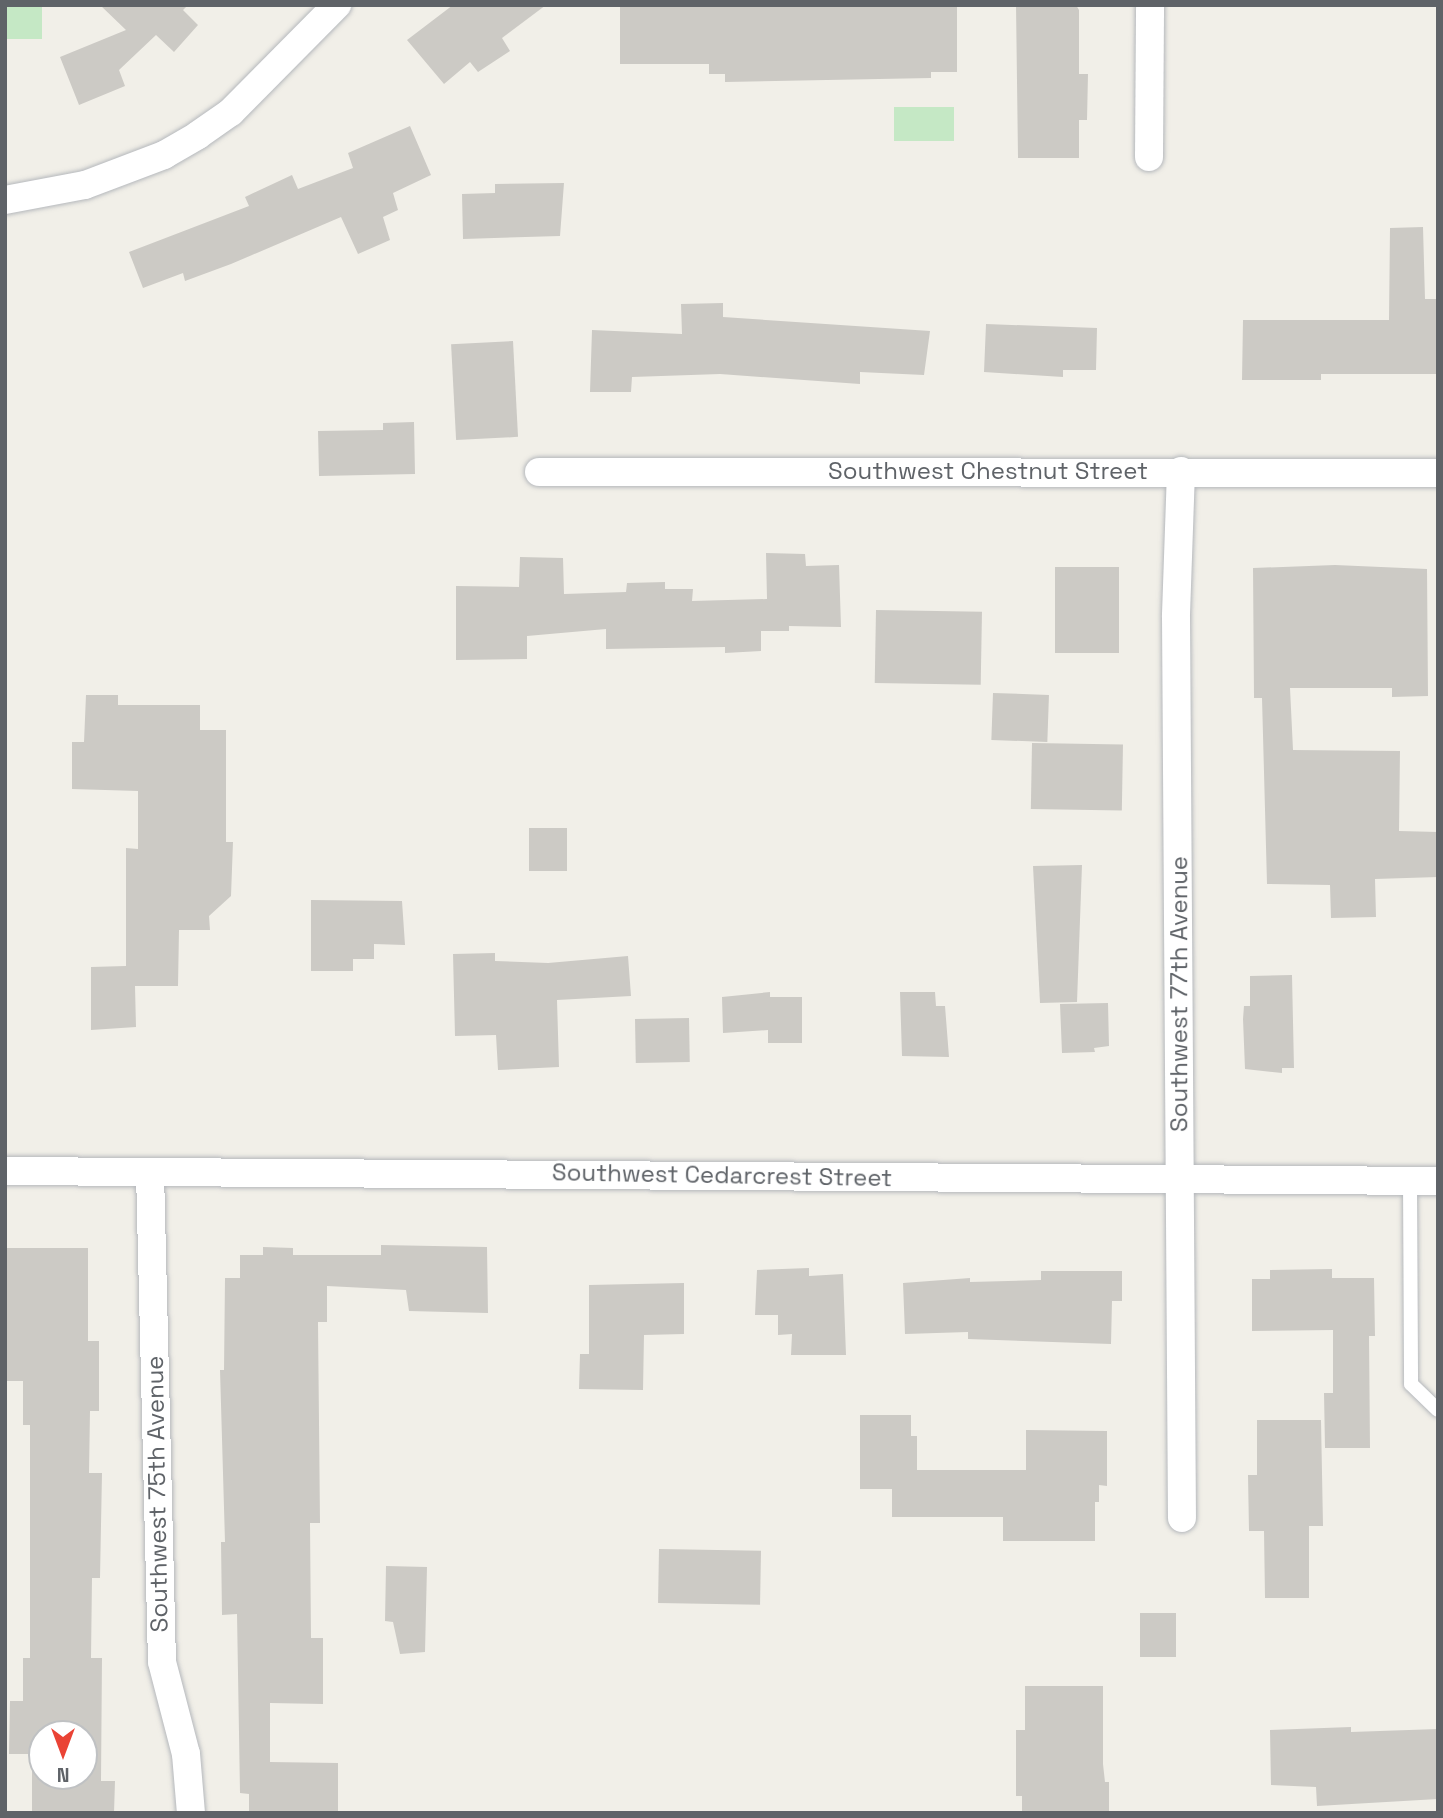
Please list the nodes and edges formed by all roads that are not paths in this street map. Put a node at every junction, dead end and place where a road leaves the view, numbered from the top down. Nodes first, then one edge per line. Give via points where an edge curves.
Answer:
1 (337, 5) edge
2 (1150, 5) edge
3 (1149, 156) dead end
4 (5, 200) edge
5 (1181, 471) junction
6 (539, 472) dead end
7 (1438, 473) edge
8 (5, 1171) edge
9 (150, 1172) junction
10 (1180, 1180) junction
11 (1410, 1181) junction
12 (1438, 1181) edge
13 (1438, 1410) edge
14 (1182, 1518) dead end
15 (191, 1813) edge

1 - 4 street via 231,112 198,135 163,155 85,185
2 - 3 street
5 - 6 street, Southwest Chestnut Street
5 - 7 street, Southwest Chestnut Street
5 - 10 street, Southwest 77th Avenue via 1176,617
8 - 9 street, Southwest Cedarcrest Street
9 - 10 street, Southwest Cedarcrest Street
9 - 15 street, Southwest 75th Avenue via 162,1662 186,1754
10 - 11 street, Southwest Cedarcrest Street
10 - 14 street, Southwest 77th Avenue
11 - 12 street, Southwest Cedarcrest Street
11 - 13 lane via 1411,1384

